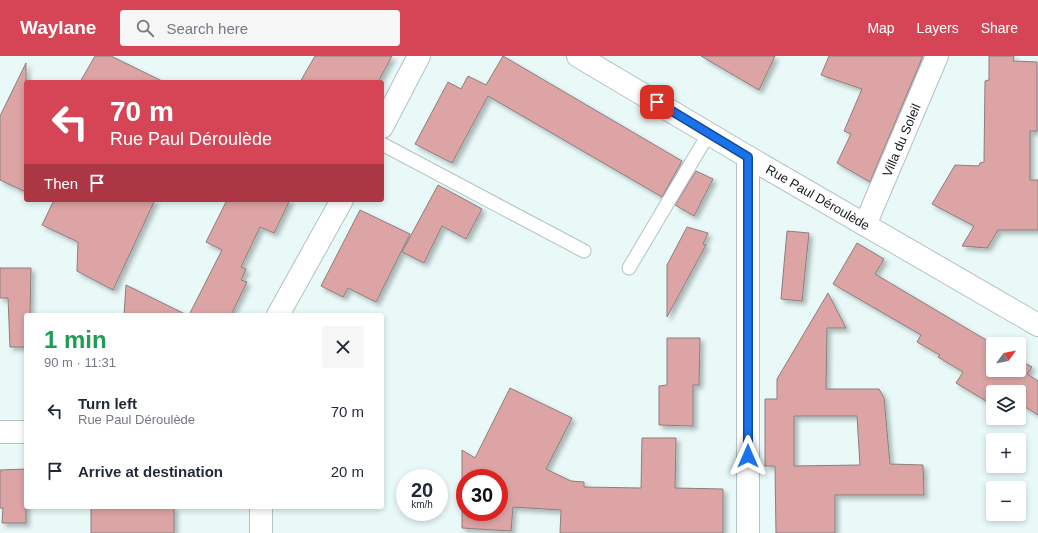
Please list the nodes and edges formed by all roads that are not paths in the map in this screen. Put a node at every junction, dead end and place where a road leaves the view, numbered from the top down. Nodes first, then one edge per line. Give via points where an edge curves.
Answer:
1 (419, 56) edge
2 (578, 56) edge
3 (937, 56) edge
4 (384, 123) edge
5 (709, 133) junction
6 (384, 145) edge
7 (748, 157) junction
8 (341, 202) edge
9 (865, 225) junction
10 (584, 251) dead end
11 (629, 268) dead end
12 (279, 313) edge
13 (1038, 325) edge
14 (0, 432) edge
15 (24, 432) edge
16 (261, 509) edge
17 (261, 533) edge
18 (748, 533) edge

1 - 4 street
2 - 5 street, Rue Paul Déroulède
3 - 9 street, Villa du Soleil
5 - 7 street, Rue Paul Déroulède
5 - 11 lane
6 - 10 lane
7 - 9 street, Rue Paul Déroulède
7 - 18 street
8 - 12 street
9 - 13 street, Rue Paul Déroulède
14 - 15 street
16 - 17 street

